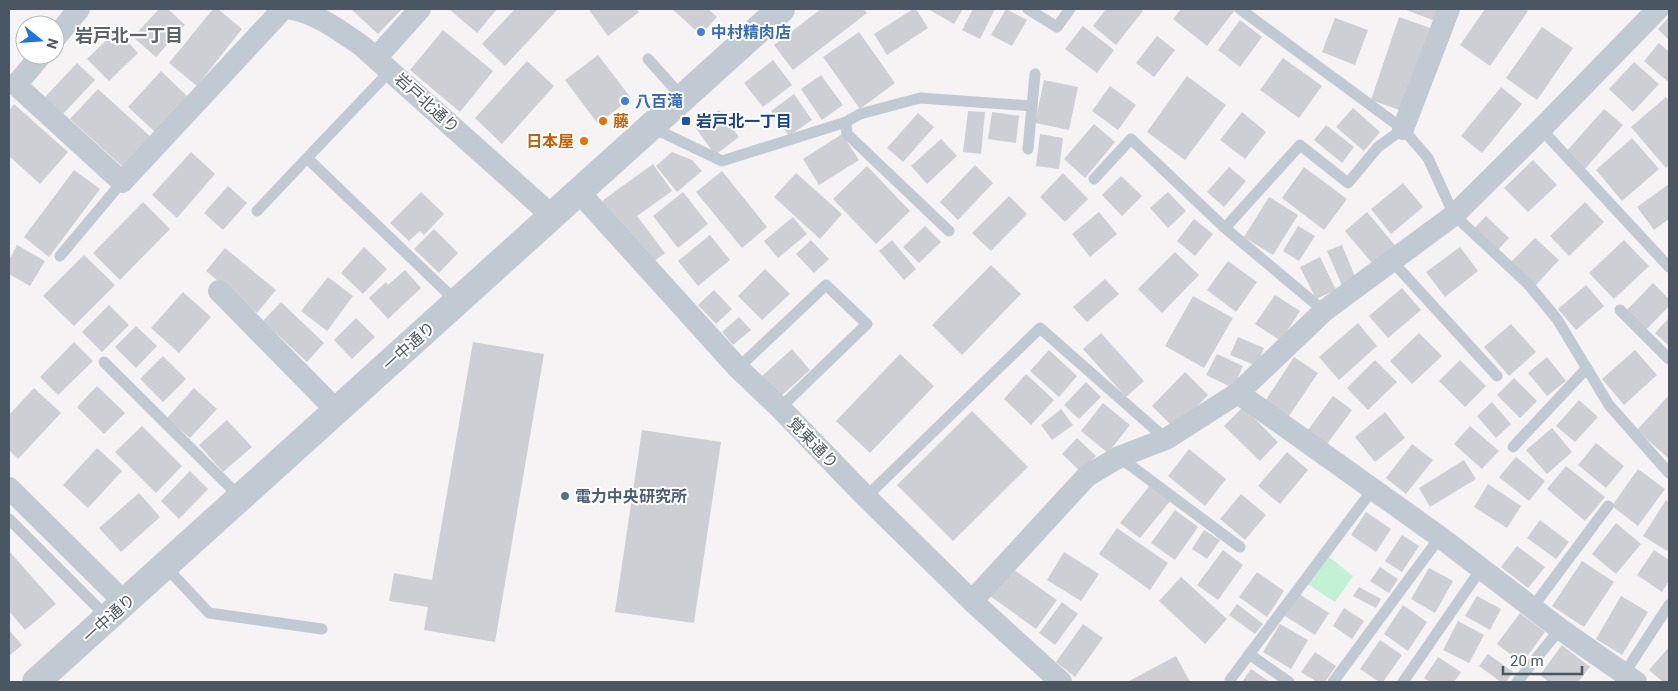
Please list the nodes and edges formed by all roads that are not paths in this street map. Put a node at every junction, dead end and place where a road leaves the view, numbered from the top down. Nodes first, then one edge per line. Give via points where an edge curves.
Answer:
1 (79, 9) edge
2 (284, 9) edge
3 (292, 9) edge
4 (420, 9) edge
5 (781, 9) edge
6 (1028, 9) edge
7 (1070, 9) edge
8 (1240, 9) edge
9 (1449, 9) edge
10 (1658, 9) edge
11 (65, 26) edge
12 (648, 59) dead end
13 (383, 64) junction
14 (33, 65) edge
15 (1035, 74) dead end
16 (683, 98) junction
17 (1032, 106) junction
18 (846, 122) junction
19 (651, 127) junction
20 (1403, 129) junction
21 (1542, 129) junction
22 (1028, 149) dead end
23 (307, 158) junction
24 (1094, 179) dead end
25 (122, 182) junction
26 (578, 191) junction
27 (257, 211) dead end
28 (551, 215) junction
29 (1454, 215) junction
30 (1225, 228) junction
31 (948, 231) dead end
32 (60, 256) dead end
33 (1392, 261) junction
34 (1669, 267) edge
35 (219, 291) dead end
36 (458, 302) junction
37 (1620, 310) dead end
38 (1324, 311) junction
39 (1669, 359) edge
40 (104, 362) dead end
41 (738, 368) junction
42 (1587, 368) junction
43 (1497, 376) dead end
44 (1238, 393) junction
45 (780, 408) junction
46 (337, 411) junction
47 (1166, 439) junction
48 (1513, 448) dead end
49 (1119, 457) junction
50 (1669, 473) edge
51 (9, 488) edge
52 (1373, 489) junction
53 (866, 497) junction
54 (241, 498) junction
55 (1608, 506) dead end
56 (9, 519) edge
57 (1440, 537) junction
58 (1240, 548) dead end
59 (165, 566) junction
60 (1481, 569) junction
61 (972, 602) junction
62 (1669, 605) edge
63 (1532, 608) junction
64 (116, 610) junction
65 (322, 629) dead end
66 (1560, 629) junction
67 (1249, 654) junction
68 (1630, 678) edge
69 (1230, 680) dead end
70 (36, 682) edge
71 (1061, 682) edge
72 (1288, 682) edge
73 (1333, 682) edge
74 (1403, 682) edge
75 (1517, 682) edge

1 - 11 street
2 - 25 street
3 - 13 street, 岩戸北通り via 306,12 333,27
4 - 13 street
5 - 16 street, 一中通り
6 - 7 lane via 1057,27
8 - 20 lane
9 - 20 street
10 - 21 street
12 - 16 lane
13 - 23 lane
13 - 28 street, 岩戸北通り
14 - 25 street via 16,85
15 - 17 lane
16 - 19 street, 一中通り
17 - 18 lane via 920,98 860,114
17 - 22 lane
18 - 19 lane via 722,161
18 - 31 lane via 847,134
19 - 26 street, 一中通り
20 - 29 lane via 1428,158
20 - 30 lane via 1378,147 1348,183 1300,145
21 - 29 street
21 - 34 lane
23 - 27 lane
23 - 36 lane
24 - 30 lane via 1131,139
25 - 32 lane
26 - 28 street, 一中通り
26 - 41 street, 覚東通り
28 - 36 street, 一中通り
29 - 33 street
29 - 42 lane via 1528,284 1558,319
30 - 38 lane
33 - 38 street
33 - 43 lane
35 - 46 street
36 - 46 street, 一中通り
37 - 39 lane
38 - 44 street
40 - 54 lane
41 - 45 street, 覚東通り
41 - 45 lane via 826,285 867,324
42 - 48 lane
42 - 50 lane via 1608,405
44 - 47 street
44 - 52 street
45 - 53 street, 覚東通り
46 - 54 street, 一中通り
47 - 49 street
47 - 53 lane via 1040,328
49 - 58 lane
49 - 61 street via 1087,476
51 - 64 street
52 - 57 street
52 - 67 lane
53 - 61 street, 覚東通り
54 - 59 street, 一中通り
55 - 63 lane
56 - 64 lane
57 - 60 street
57 - 73 lane
59 - 64 street, 一中通り
59 - 65 lane via 209,613
60 - 63 street
60 - 74 lane
61 - 71 street, 覚東通り
62 - 68 lane
63 - 66 street
64 - 70 street, 一中通り
66 - 68 street
66 - 75 lane
67 - 69 lane
67 - 72 lane

